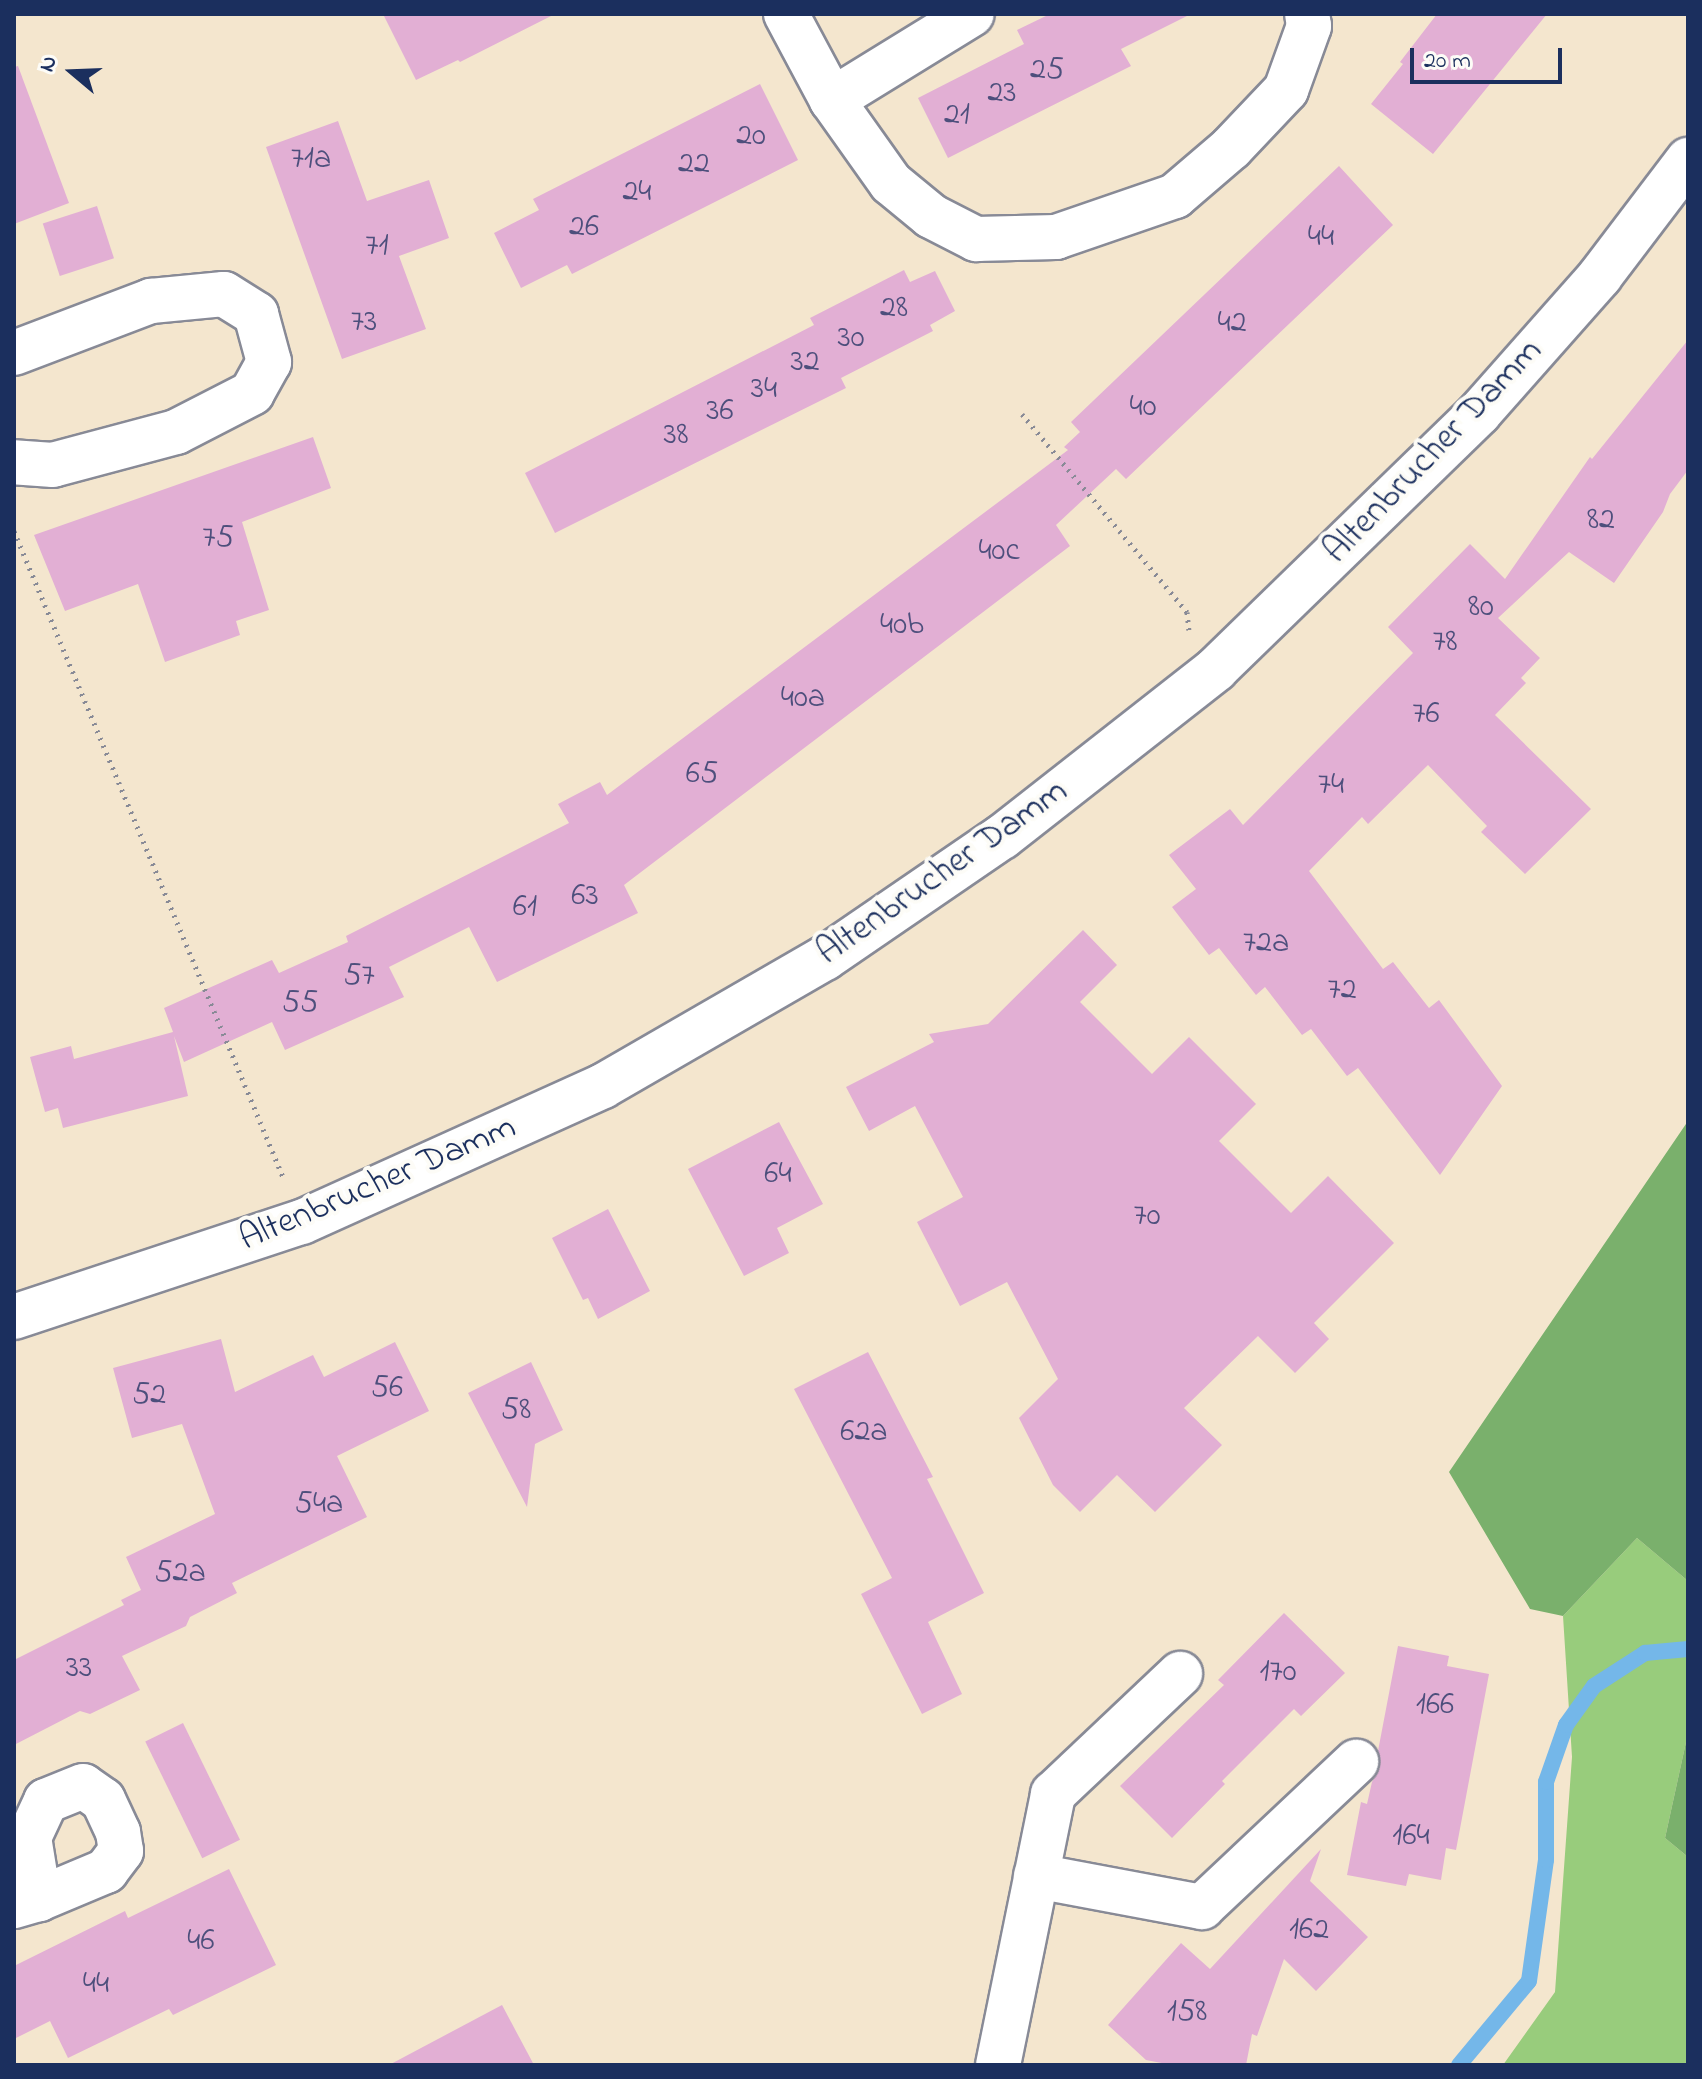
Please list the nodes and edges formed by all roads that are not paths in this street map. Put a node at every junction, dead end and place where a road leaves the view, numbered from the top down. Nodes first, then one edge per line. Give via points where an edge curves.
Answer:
1 (786, 14) edge
2 (972, 14) edge
3 (1307, 14) edge
4 (832, 100) junction
5 (1688, 160) edge
6 (14, 353) edge
7 (14, 462) edge
8 (14, 1317) edge
9 (1180, 1674) dead end
10 (1356, 1762) dead end
11 (1036, 1876) junction
12 (998, 2065) edge

1 - 4 street
2 - 4 street
3 - 4 street via 1309,26 1286,90 1231,148 1175,196 1056,237 976,239 931,216 891,183
5 - 8 street, Altenbrucher Damm via 1600,276 1479,413 1216,669 1002,837 825,958 603,1086 302,1222
6 - 7 street via 151,301 224,294 256,314 269,362 252,393 176,432 53,465
9 - 11 street via 1053,1794
10 - 11 street via 1202,1907
11 - 12 street

